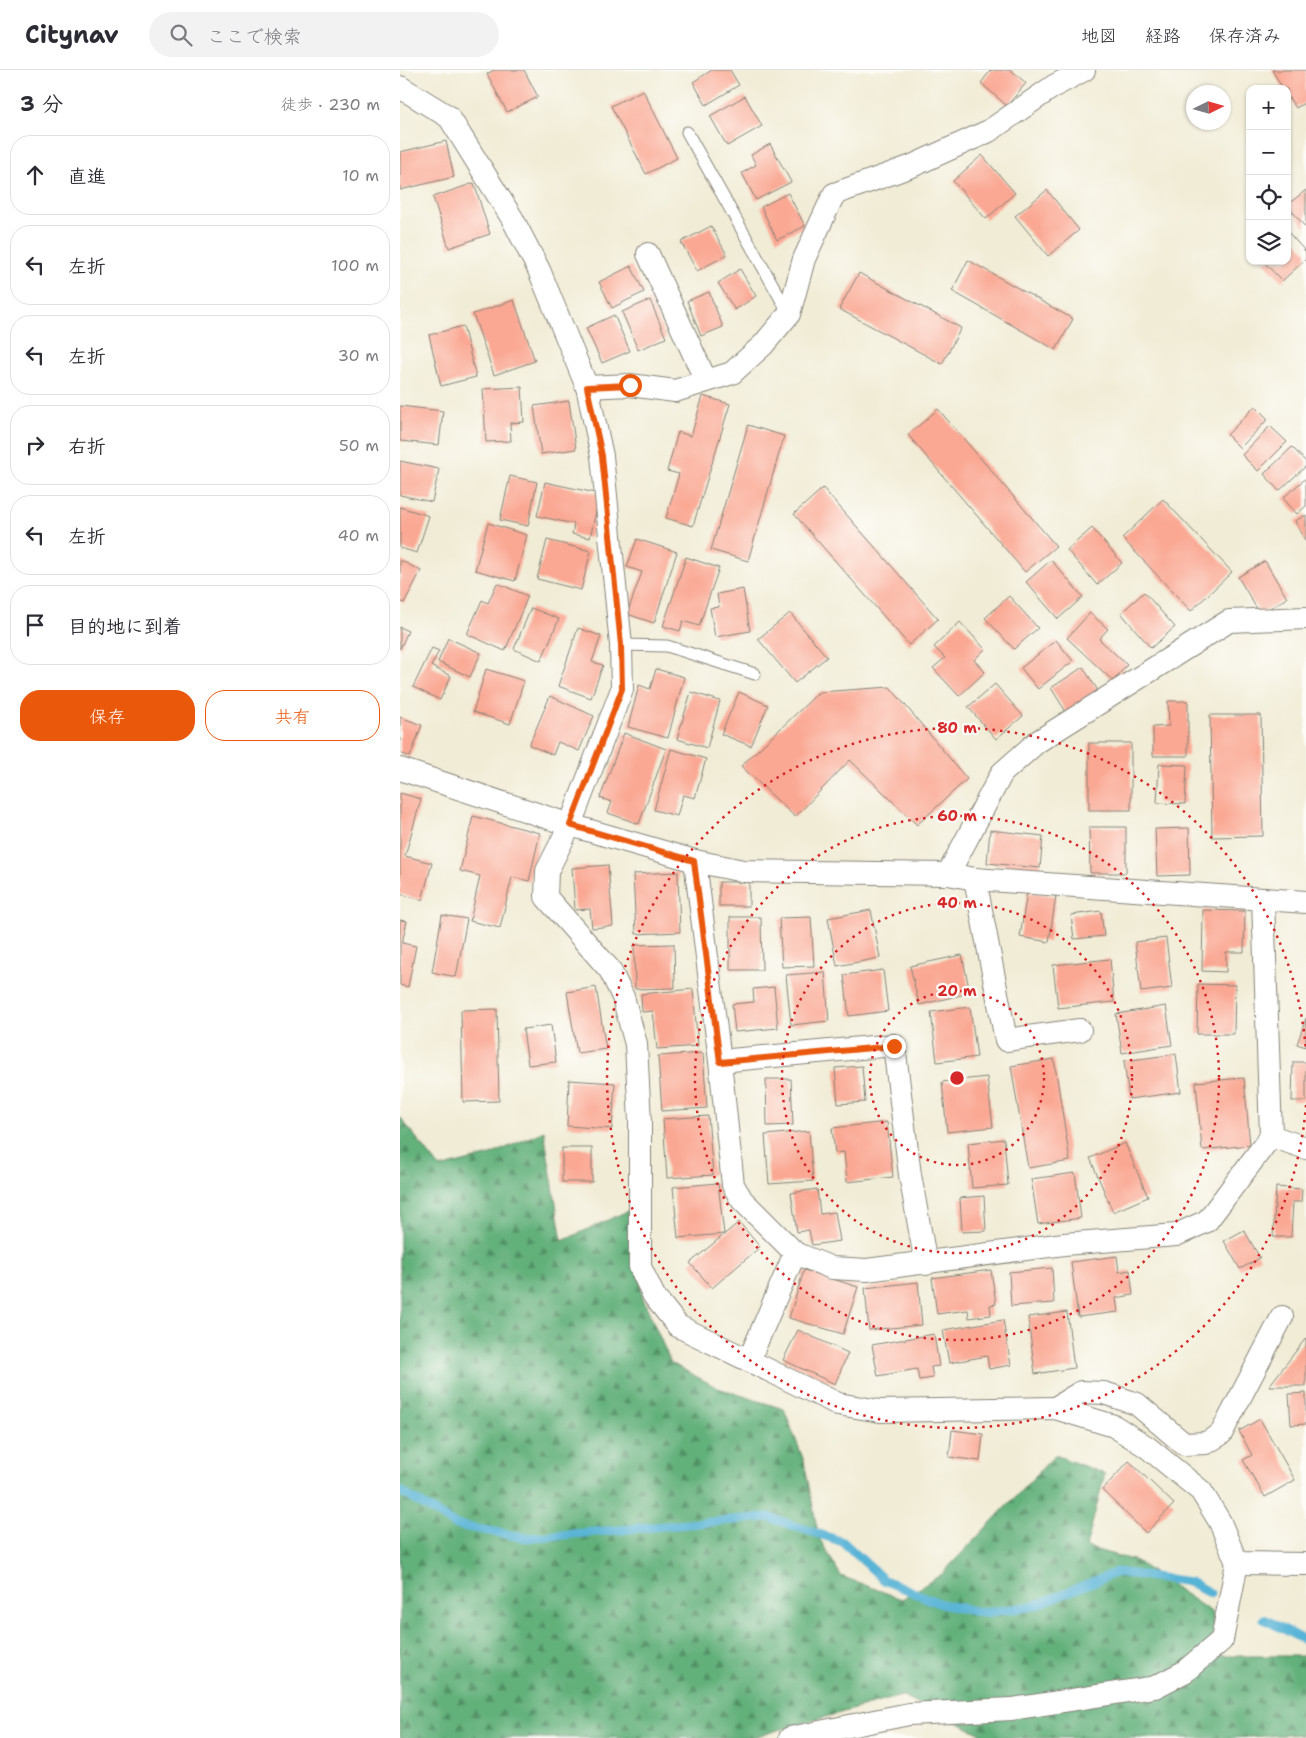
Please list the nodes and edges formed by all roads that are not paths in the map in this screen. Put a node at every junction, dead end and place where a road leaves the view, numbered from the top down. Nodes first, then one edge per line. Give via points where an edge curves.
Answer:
1 (1084, 70) edge
2 (400, 87) edge
3 (687, 132) dead end
4 (648, 254) dead end
5 (789, 314) junction
6 (706, 381) junction
7 (587, 387) junction
8 (1306, 618) edge
9 (621, 645) junction
10 (755, 674) dead end
11 (400, 769) edge
12 (570, 825) junction
13 (694, 861) junction
14 (948, 874) junction
15 (975, 879) junction
16 (1263, 899) junction
17 (1306, 902) edge
18 (1080, 1030) dead end
19 (720, 1062) junction
20 (1271, 1136) junction
21 (1306, 1148) edge
22 (795, 1253) junction
23 (926, 1264) junction
24 (1282, 1317) dead end
25 (749, 1360) junction
26 (1055, 1408) junction
27 (1237, 1563) junction
28 (1306, 1564) edge
29 (790, 1738) edge

1 - 5 street via 989,130 912,166 834,194 804,259
2 - 7 street via 449,117 512,218
3 - 5 lane
4 - 6 street
5 - 6 street via 763,345 732,373
6 - 7 street via 675,391 630,385
7 - 9 street via 602,456
8 - 14 street via 1229,621 1037,742 1002,773
9 - 10 lane via 667,646
9 - 12 street via 622,689
11 - 12 street
12 - 13 street
12 - 25 street via 547,871 546,897 610,970 623,997 636,1044 640,1122 640,1266 654,1296 678,1326
13 - 14 street via 743,871
13 - 19 street
14 - 15 street
15 - 16 street
15 - 18 street via 1006,1040
16 - 17 street
16 - 20 street
19 - 22 street via 733,1185 742,1200
19 - 23 street via 894,1046 910,1175
20 - 21 street
20 - 23 street via 1206,1221 1176,1235 1064,1244
22 - 23 street via 832,1268 867,1270
22 - 25 street
24 - 26 street via 1221,1434 1206,1442 1184,1444 1137,1404 1104,1393 1081,1392
25 - 26 street via 838,1404 880,1411
26 - 27 street via 1114,1426 1147,1447 1201,1491 1220,1522
27 - 28 street
27 - 29 street via 1222,1640 1184,1672 1155,1687 1012,1709 909,1714

